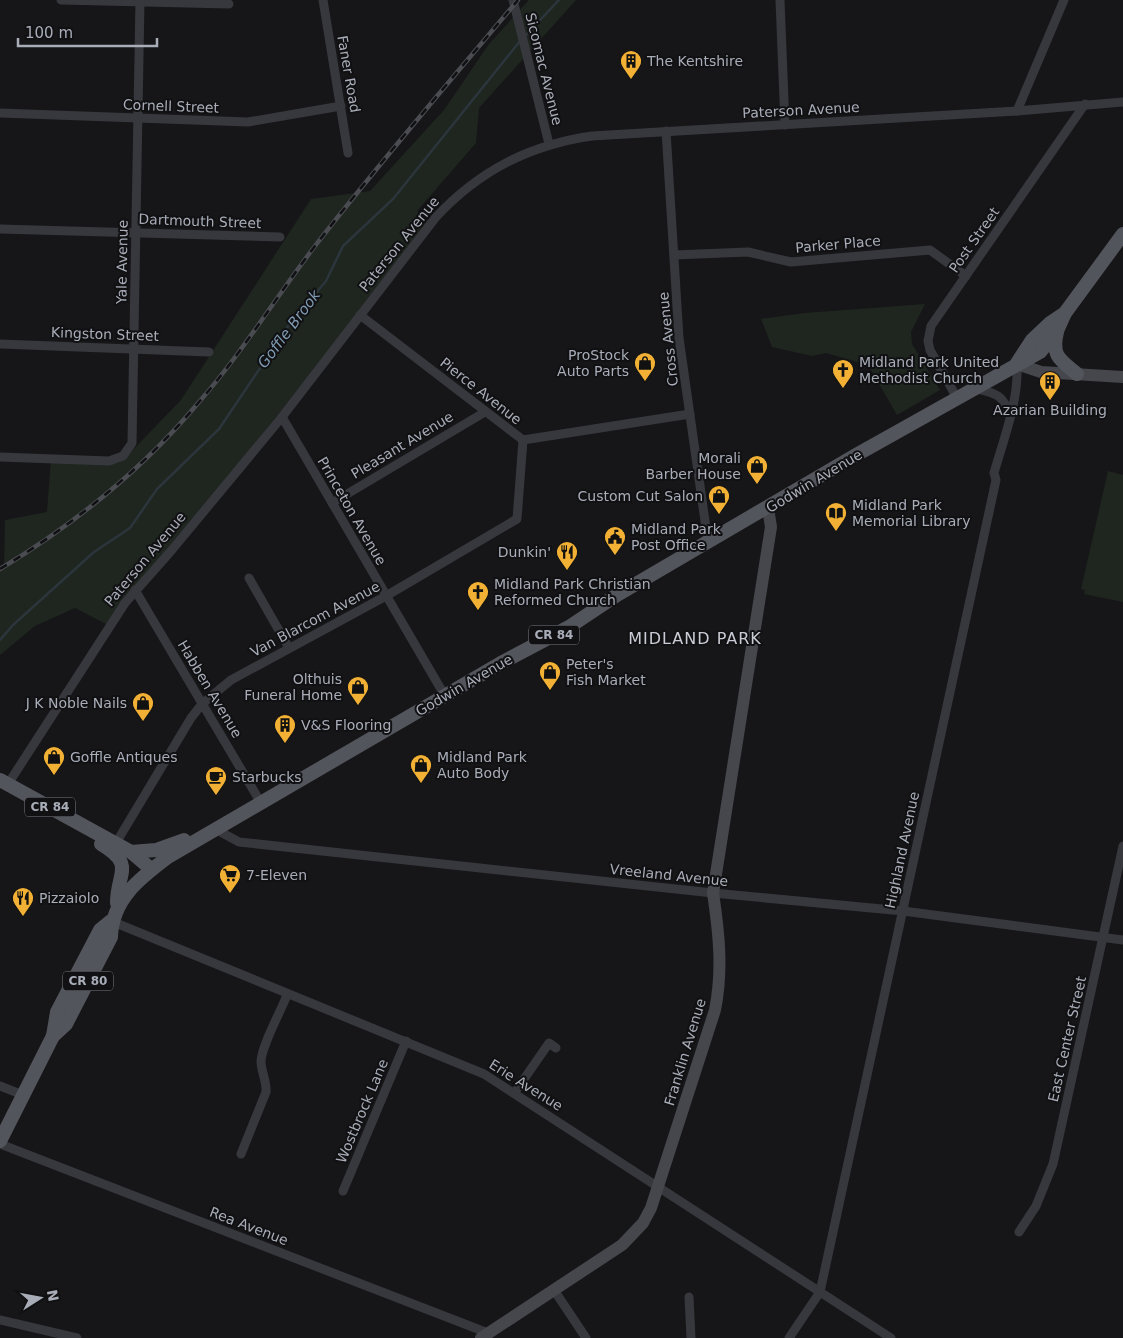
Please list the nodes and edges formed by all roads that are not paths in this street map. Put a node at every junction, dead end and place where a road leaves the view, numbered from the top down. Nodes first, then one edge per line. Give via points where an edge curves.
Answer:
1 (61, 0) edge
2 (323, 0) edge
3 (513, 0) edge
4 (780, 0) edge
5 (1064, 0) edge
6 (140, 1) edge
7 (229, 4) dead end
8 (1123, 102) edge
9 (1085, 104) junction
10 (340, 106) junction
11 (1017, 111) junction
12 (0, 114) edge
13 (138, 118) junction
14 (786, 124) junction
15 (666, 131) junction
16 (549, 144) junction
17 (348, 153) dead end
18 (0, 229) edge
19 (136, 233) junction
20 (1123, 234) edge
21 (280, 237) dead end
22 (674, 255) junction
23 (966, 276) junction
24 (1065, 312) junction
25 (360, 315) junction
26 (1057, 332) junction
27 (0, 344) edge
28 (134, 349) junction
29 (209, 352) dead end
30 (1017, 364) junction
31 (1077, 374) junction
32 (1123, 377) edge
33 (974, 388) junction
34 (957, 398) junction
35 (485, 412) junction
36 (690, 414) junction
37 (1009, 414) junction
38 (282, 417) junction
39 (523, 440) junction
40 (0, 457) edge
41 (332, 503) junction
42 (768, 508) junction
43 (708, 542) junction
44 (249, 578) dead end
45 (135, 590) junction
46 (386, 596) junction
47 (290, 648) junction
48 (445, 696) junction
49 (202, 704) junction
50 (4, 782) edge
51 (260, 803) junction
52 (92, 829) junction
53 (215, 829) junction
54 (201, 837) junction
55 (116, 843) junction
56 (1123, 846) edge
57 (131, 852) junction
58 (151, 869) junction
59 (713, 893) junction
60 (903, 911) junction
61 (114, 916) junction
62 (1104, 938) junction
63 (1123, 940) edge
64 (287, 995) junction
65 (406, 1042) junction
66 (556, 1048) dead end
67 (0, 1086) edge
68 (515, 1092) junction
69 (23, 1095) junction
70 (0, 1143) edge
71 (241, 1154) dead end
72 (658, 1187) junction
73 (343, 1192) dead end
74 (1019, 1232) dead end
75 (554, 1290) junction
76 (820, 1292) junction
77 (688, 1297) dead end
78 (0, 1320) edge
79 (485, 1336) edge
80 (77, 1338) edge
81 (586, 1338) edge
82 (691, 1338) edge
83 (789, 1338) edge
84 (892, 1338) edge

1 - 6 street
2 - 10 street, Faner Road
3 - 16 street, Sicomac Avenue
4 - 14 street
5 - 11 street
6 - 7 street
6 - 13 street, Yale Avenue
8 - 9 street, Paterson Avenue
9 - 11 street, Paterson Avenue
9 - 23 street, Post Street
10 - 13 street, Cornell Street via 248,122
10 - 17 street, Faner Road
11 - 14 street, Paterson Avenue
12 - 13 street, Cornell Street
13 - 19 street, Yale Avenue
14 - 15 street, Paterson Avenue
15 - 16 street, Paterson Avenue via 592,136
15 - 22 street, Cross Avenue
16 - 25 street, Paterson Avenue via 506,161 453,199
18 - 19 street, Dartmouth Street
19 - 21 street, Dartmouth Street
19 - 28 street, Yale Avenue
20 - 24 main road, Godwin Avenue / CR 84
22 - 23 street, Parker Place via 748,252 791,262 930,250
22 - 36 street, Cross Avenue via 679,338
23 - 34 street, Post Street via 928,333 930,350
24 - 26 main road, Godwin Avenue / CR 84
24 - 30 main road, Godwin Avenue / CR 84 via 1032,340
25 - 35 street, Pierce Avenue
25 - 38 street, Paterson Avenue
26 - 30 main road, Godwin Avenue / CR 84 via 1040,352
26 - 31 main road via 1054,346 1057,355
27 - 28 street, Kingston Street
28 - 29 street, Kingston Street
28 - 40 street, Yale Avenue via 132,437 123,456 109,461
30 - 31 street via 1041,372
30 - 33 main road, Godwin Avenue / CR 84
30 - 37 street, Highland Avenue via 1018,384
31 - 32 street
33 - 34 main road, Godwin Avenue / CR 84
33 - 37 street via 998,396 1006,402
34 - 42 main road, Godwin Avenue / CR 84
35 - 39 street, Pierce Avenue
35 - 41 street, Pleasant Avenue
36 - 39 street, Pierce Avenue
36 - 43 street, Cross Avenue
37 - 60 street, Highland Avenue
38 - 41 street, Princeton Avenue
38 - 45 street, Paterson Avenue
39 - 46 street, Van Blarcom Avenue via 517,519
41 - 46 street, Princeton Avenue
42 - 43 main road, Godwin Avenue / CR 84
42 - 59 street, Franklin Avenue via 771,527
43 - 48 main road, Godwin Avenue / CR 84 via 569,627
44 - 47 street
45 - 49 street, Habben Avenue
45 - 50 street, Paterson Avenue
46 - 47 street, Van Blarcom Avenue
46 - 48 street, Princeton Avenue
47 - 49 street, Van Blarcom Avenue via 232,680
48 - 51 main road, Godwin Avenue / CR 84
49 - 51 street, Habben Avenue
49 - 55 street, Van Blarcom Avenue
50 - 52 main road, CR 84
51 - 53 main road, Godwin Avenue / CR 84
52 - 55 main road, CR 84
52 - 61 main road via 96,841 114,852 122,863 123,876
53 - 54 main road, Godwin Avenue / CR 84
53 - 59 street, Vreeland Avenue via 239,842
54 - 57 main road via 156,850
54 - 58 main road, Godwin Avenue / CR 84
55 - 57 main road, CR 84
56 - 62 street, East Center Street
57 - 58 main road, CR 84
58 - 61 main road, Godwin Avenue / CR 80 via 136,882
59 - 60 street, Vreeland Avenue
59 - 72 street, Franklin Avenue via 720,950 718,996
60 - 62 street, Vreeland Avenue
60 - 76 street, Highland Avenue
61 - 64 street, Erie Avenue
61 - 69 main road, Godwin Avenue / CR 80 via 111,937 66,1024 53,1036
62 - 63 street, Vreeland Avenue
62 - 74 street, East Center Street via 1053,1164 1036,1206
64 - 65 street, Erie Avenue
64 - 71 street via 262,1056 266,1092
65 - 68 street, Erie Avenue via 460,1063
65 - 73 street, Wostbrock Lane
66 - 68 street via 549,1043
67 - 69 street
68 - 72 street, Erie Avenue
69 - 70 main road, Godwin Avenue / CR 80
70 - 79 street, Rea Avenue
72 - 75 street, Franklin Avenue via 651,1208 634,1235
72 - 76 street, Erie Avenue
75 - 79 street, Franklin Avenue
75 - 81 street
76 - 83 street
76 - 84 street, Erie Avenue
77 - 82 street
78 - 80 street

